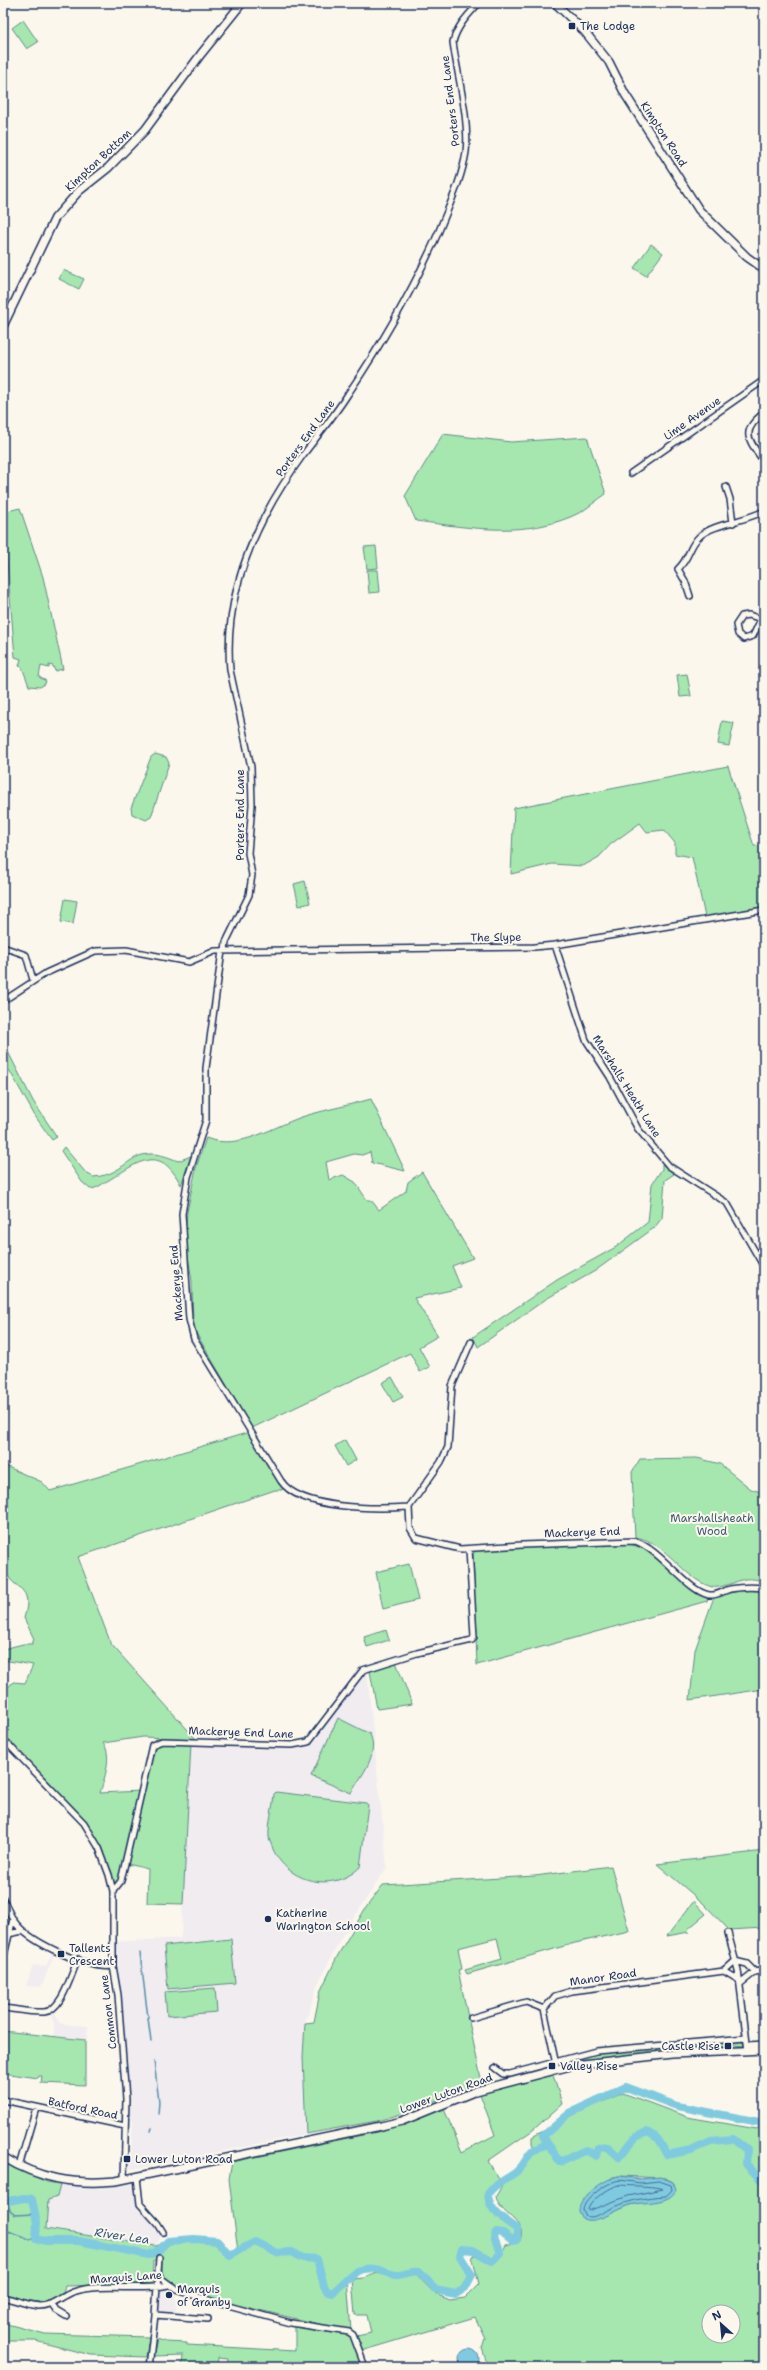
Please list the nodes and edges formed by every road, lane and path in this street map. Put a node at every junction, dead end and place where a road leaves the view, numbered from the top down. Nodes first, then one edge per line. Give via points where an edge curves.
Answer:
1 (242, 3) edge
2 (479, 3) edge
3 (554, 3) edge
4 (764, 269) edge
5 (3, 326) edge
6 (764, 380) edge
7 (764, 413) edge
8 (764, 462) edge
9 (631, 473) dead end
10 (726, 488) dead end
11 (764, 510) edge
12 (733, 523) junction
13 (690, 596) dead end
14 (763, 618) edge
15 (764, 910) edge
16 (226, 942) junction
17 (555, 945) junction
18 (3, 947) edge
19 (213, 951) junction
20 (224, 951) junction
21 (33, 980) junction
22 (3, 1001) edge
23 (764, 1267) edge
24 (471, 1342) dead end
25 (409, 1507) junction
26 (469, 1549) junction
27 (764, 1588) edge
28 (3, 1739) edge
29 (113, 1891) junction
30 (3, 1898) edge
31 (13, 1920) junction
32 (23, 1931) junction
33 (728, 1933) dead end
34 (8, 1934) junction
35 (3, 1959) edge
36 (78, 1959) junction
37 (735, 1961) junction
38 (113, 1966) junction
39 (764, 1970) edge
40 (724, 1971) junction
41 (755, 1972) junction
42 (739, 1982) junction
43 (3, 2008) edge
44 (544, 2009) junction
45 (471, 2018) dead end
46 (746, 2038) junction
47 (764, 2044) edge
48 (748, 2048) junction
49 (764, 2050) edge
50 (555, 2060) junction
51 (494, 2068) dead end
52 (557, 2069) junction
53 (3, 2100) edge
54 (36, 2108) junction
55 (125, 2126) junction
56 (3, 2158) edge
57 (19, 2166) junction
58 (137, 2176) junction
59 (124, 2179) junction
60 (163, 2232) dead end
61 (159, 2258) dead end
62 (158, 2276) junction
63 (168, 2285) junction
64 (156, 2288) junction
65 (3, 2297) edge
66 (52, 2304) junction
67 (155, 2315) junction
68 (66, 2316) dead end
69 (208, 2319) dead end
70 (148, 2367) edge
71 (365, 2367) edge

1 - 5 main road, Kimpton Bottom via 145,130 108,168 79,191 55,218
2 - 16 street, Porters End Lane via 455,32 453,42 466,151 460,177 448,208 408,296 348,396 290,473 256,534 238,575 231,614 228,655 251,767 252,805 248,852 252,875 249,895
3 - 4 main road, Kimpton Road via 585,32 606,58 624,94 699,210 747,257
6 - 9 street, Lime Avenue
7 - 8 street via 752,422 748,434
10 - 12 street
11 - 12 street
12 - 13 street via 699,536 687,560 678,569
14 - 14 street via 753,636 744,639 738,634 736,622 742,616
15 - 17 street, The Slype
16 - 19 street
16 - 20 street, Porters End Lane
17 - 20 street, The Slype
17 - 23 street, Marshalls Heath Lane via 584,1036 638,1129 668,1166 727,1203
18 - 21 street via 26,955
19 - 20 street, The Slype
19 - 21 street via 189,962 126,950 95,951
20 - 25 street, Mackerye End via 206,1073 206,1120 188,1177 182,1214 191,1331 281,1481 292,1493 342,1506
21 - 22 street
24 - 25 street via 452,1386 448,1447 442,1462
25 - 26 street, Mackerye End via 410,1528 416,1538 452,1548
26 - 27 street, Mackerye End via 522,1544 635,1541 650,1548 683,1578 707,1594 745,1587
26 - 29 street, Mackerye End Lane via 474,1637 472,1640 417,1653 363,1670 308,1742 292,1745 162,1741 152,1745 121,1882
28 - 29 street, Common Lane via 84,1823 104,1858
29 - 38 street, Common Lane
30 - 31 street
31 - 32 street
31 - 34 street
32 - 34 street
32 - 36 street via 36,1941
33 - 37 street
34 - 35 street
36 - 38 street via 100,1966
36 - 43 street via 58,2005 52,2010 44,2012
37 - 40 street
37 - 41 street via 747,1964
37 - 42 street
38 - 55 street, Common Lane via 123,2058
39 - 41 street
40 - 42 street
40 - 44 street, Manor Road via 572,1991 555,1996
41 - 42 street
42 - 46 street
44 - 45 street via 526,2002
44 - 50 street
46 - 48 street
46 - 50 street, Lower Luton Road via 596,2051
47 - 48 street, Lower Luton Road
48 - 49 main road, Lower Luton Road
48 - 52 main road, Lower Luton Road via 594,2062
50 - 51 street, Lower Luton Road via 505,2074
50 - 52 street
52 - 58 main road, Lower Luton Road via 476,2091 381,2126
53 - 54 street, Batford Road
54 - 55 street, Batford Road
54 - 57 street, Batford Road
55 - 59 street, Common Lane
56 - 57 main road, Lower Luton Road
57 - 59 main road, Lower Luton Road via 48,2178 69,2182 95,2183
58 - 59 main road, Lower Luton Road
58 - 60 street via 140,2204
61 - 62 street
62 - 63 street
62 - 64 street
63 - 64 street, Marquis Lane
63 - 71 street, Marquis Lane via 221,2304 291,2323 349,2332 353,2335
64 - 66 street, Marquis Lane via 118,2287 83,2290
64 - 67 street
65 - 66 street, Marquis Lane via 33,2305
66 - 68 street
67 - 69 street
67 - 70 street

